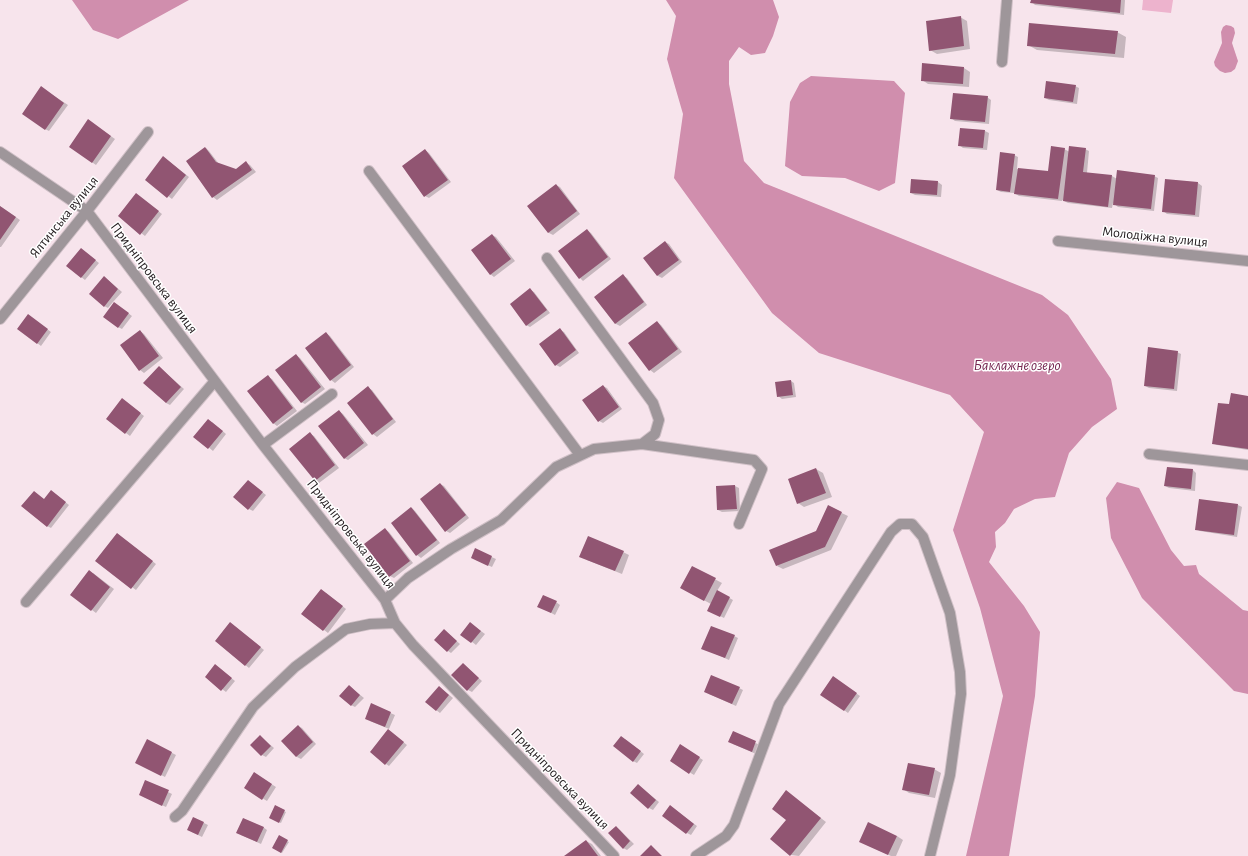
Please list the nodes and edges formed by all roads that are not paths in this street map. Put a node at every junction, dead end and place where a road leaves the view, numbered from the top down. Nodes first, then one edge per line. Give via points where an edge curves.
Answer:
1 (1007, 0) edge
2 (1002, 62) dead end
3 (148, 132) dead end
4 (0, 152) edge
5 (369, 171) dead end
6 (87, 211) junction
7 (1058, 241) dead end
8 (547, 258) dead end
9 (1248, 261) edge
10 (0, 319) edge
11 (214, 382) junction
12 (332, 394) dead end
13 (642, 444) junction
14 (263, 445) junction
15 (1149, 454) dead end
16 (580, 455) junction
17 (1248, 465) edge
18 (739, 524) dead end
19 (385, 600) junction
20 (26, 602) dead end
21 (396, 623) junction
22 (175, 817) dead end
23 (614, 856) edge
24 (696, 856) edge
25 (930, 856) edge

1 - 2 street
3 - 6 street, Ялтинська вулиця
4 - 6 street, Придніпровська вулиця
5 - 16 street
6 - 10 street, Ялтинська вулиця
6 - 11 street, Придніпровська вулиця
7 - 9 street, Молодіжна вулиця
8 - 13 street via 653,403 660,420 655,434
11 - 14 street, Придніпровська вулиця
11 - 20 street
12 - 14 street
13 - 16 street via 594,448
13 - 18 street via 754,460 762,469
14 - 19 street, Придніпровська вулиця
15 - 17 street
16 - 19 street via 556,467 501,520 408,578
19 - 21 street, Придніпровська вулиця
21 - 22 street via 370,624 346,629 295,667 254,707 182,811
21 - 23 street, Придніпровська вулиця via 413,645
24 - 25 street via 726,836 734,825 779,704 891,532 900,524 912,524 923,537 950,613 960,672 961,694 950,775

